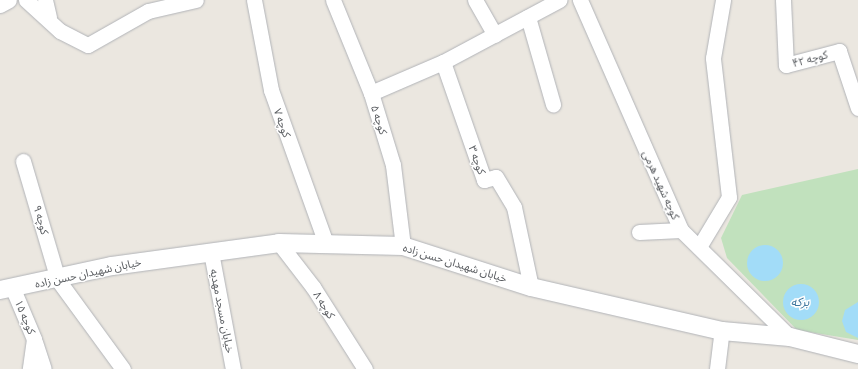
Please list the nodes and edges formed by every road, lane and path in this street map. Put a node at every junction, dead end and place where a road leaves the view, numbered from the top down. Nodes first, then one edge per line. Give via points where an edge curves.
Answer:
1 (9, 0) edge
2 (26, 0) edge
3 (45, 0) edge
4 (196, 0) edge
5 (254, 0) edge
6 (333, 0) edge
7 (475, 0) edge
8 (559, 0) edge
9 (580, 0) edge
10 (723, 0) edge
11 (782, 0) edge
12 (0, 5) edge
13 (147, 6) edge
14 (528, 17) junction
15 (49, 18) junction
16 (495, 35) junction
17 (442, 62) junction
18 (371, 93) junction
19 (553, 104) dead end
20 (858, 108) edge
21 (24, 161) dead end
22 (681, 230) junction
23 (639, 232) dead end
24 (325, 241) junction
25 (279, 242) junction
26 (403, 246) junction
27 (699, 247) junction
28 (211, 252) junction
29 (58, 280) junction
30 (531, 287) junction
31 (6, 289) edge
32 (722, 332) junction
33 (790, 337) junction
34 (34, 339) junction
35 (858, 354) edge
36 (30, 369) edge
37 (44, 369) edge
38 (124, 369) edge
39 (233, 369) edge
40 (365, 369) edge
41 (717, 369) edge

1 - 12 street
2 - 15 street
3 - 15 street
4 - 13 street
5 - 24 street, کوچه ۷ via 271,90
6 - 18 street, کوچه ۵
7 - 16 street
8 - 14 street
9 - 22 street, کوچه شهید هرمی
10 - 27 street via 713,58 729,196
11 - 20 street, کوچه ۴۲ via 786,65 839,51
13 - 15 street via 88,45 60,31
14 - 16 street
14 - 19 street
16 - 17 street
17 - 18 street
17 - 30 street, کوچه ۳ via 484,180 496,176 514,207
18 - 26 street, کوچه ۵ via 393,165
21 - 29 street, کوچه ۹
22 - 23 street
22 - 27 street, کوچه شهید هرمی
24 - 25 street, خیابان شهیدان حسن زاده
24 - 26 street, خیابان شهیدان حسن زاده
25 - 28 street, خیابان شهیدان حسن زاده
25 - 40 street, کوچه ۸ via 313,287
26 - 30 street, خیابان شهیدان حسن زاده
27 - 33 street, کوچه شهید هرمی
28 - 29 street, خیابان شهیدان حسن زاده via 112,266
28 - 39 street, خیابان مسجد مهدیه
29 - 31 street, خیابان شهیدان حسن زاده
29 - 38 street
30 - 32 street, خیابان شهیدان حسن زاده
31 - 34 street, کوچه ۱۵
32 - 33 street, خیابان شهیدان حسن زاده
32 - 41 street
33 - 35 street, خیابان شهیدان حسن زاده
34 - 36 street, کوچه ۱۵
34 - 37 street

